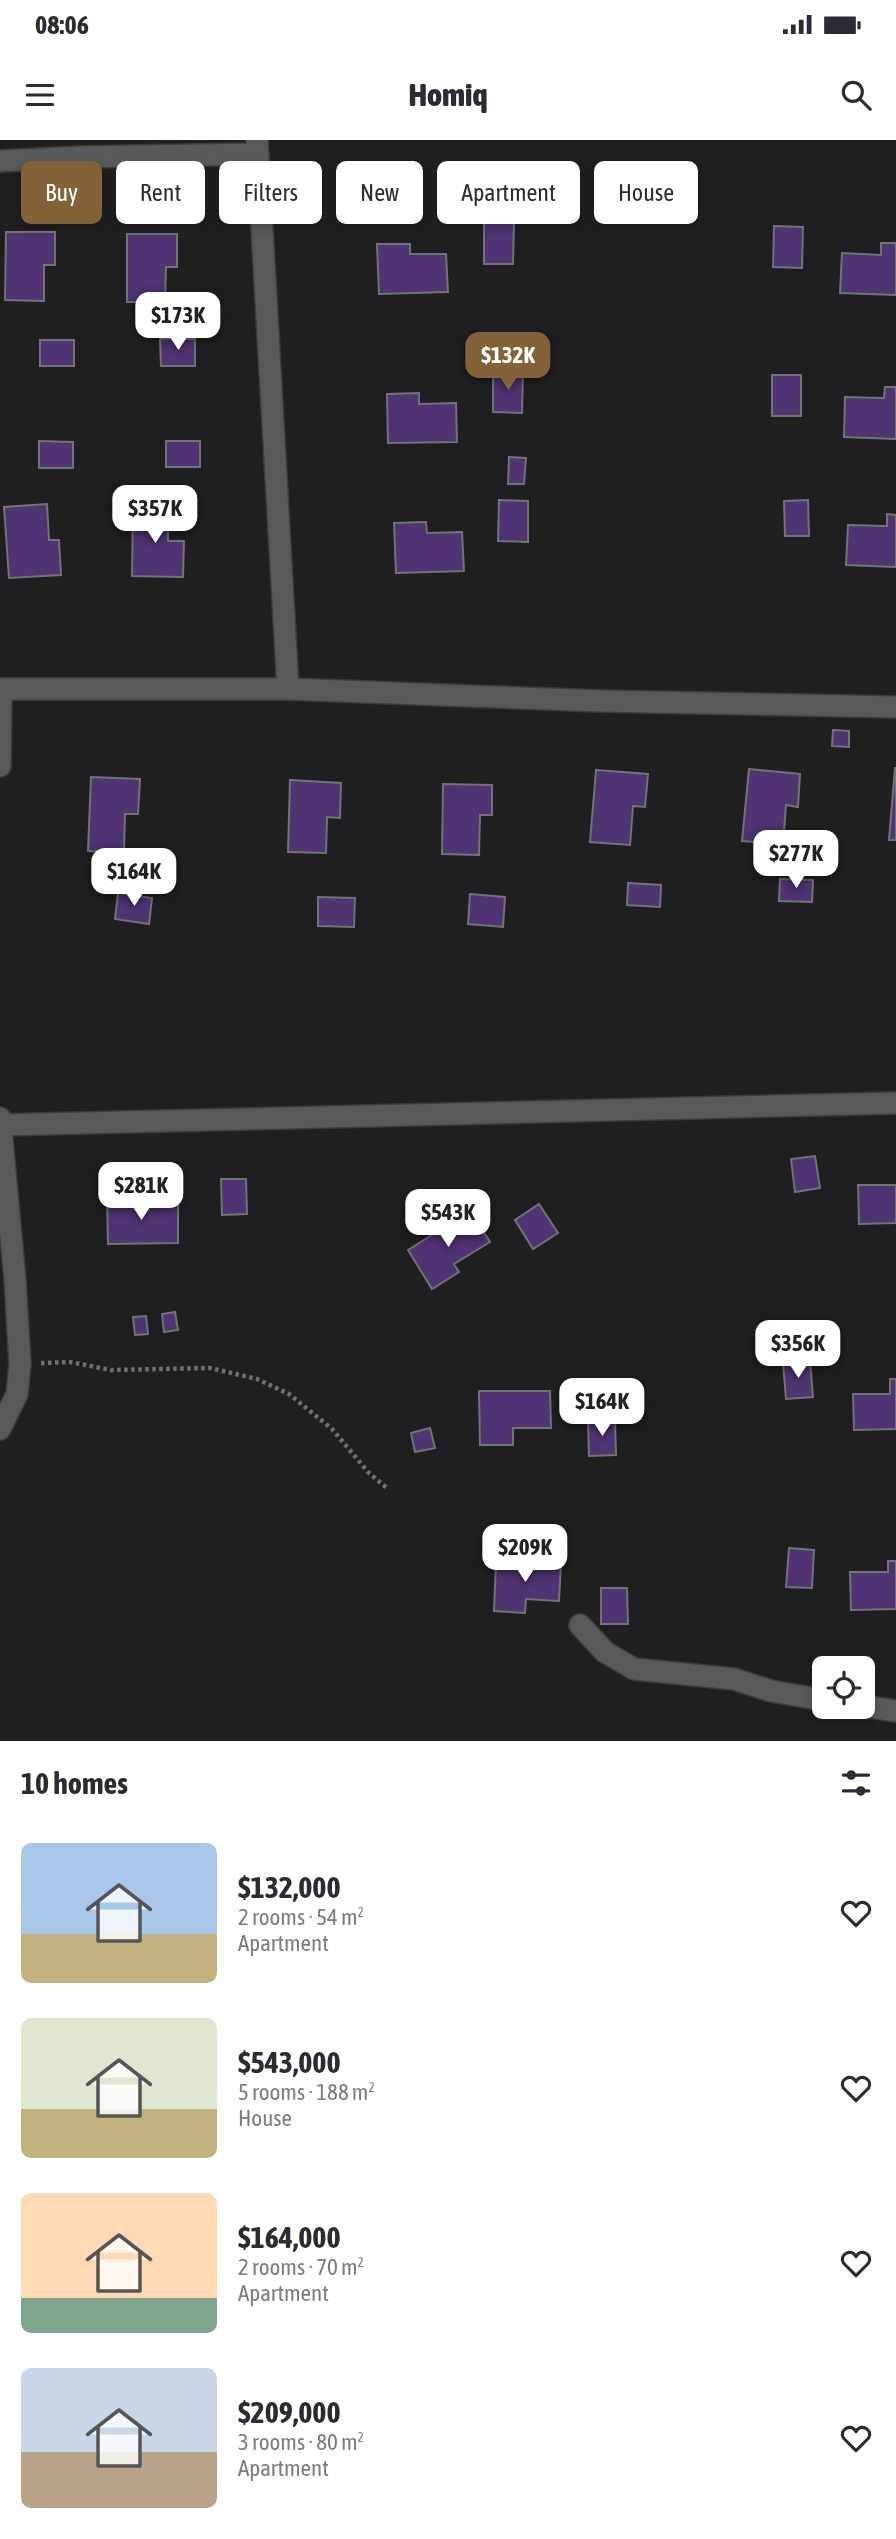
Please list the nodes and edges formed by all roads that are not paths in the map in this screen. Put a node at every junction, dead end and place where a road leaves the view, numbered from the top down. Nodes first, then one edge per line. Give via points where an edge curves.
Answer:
1 (258, 147) edge
2 (0, 161) edge
3 (1, 689) edge
4 (288, 689) junction
5 (896, 707) edge
6 (0, 766) edge
7 (896, 1103) edge
8 (0, 1118) edge
9 (0, 1125) edge
10 (0, 1429) edge
11 (580, 1625) dead end
12 (812, 1698) edge
13 (875, 1708) edge
14 (896, 1712) edge

1 - 2 street
1 - 4 street
3 - 4 street
3 - 6 street
4 - 5 street
7 - 9 street
8 - 9 street
9 - 10 street via 20,1364 17,1394
11 - 12 street via 605,1652 634,1669 734,1679
13 - 14 street

